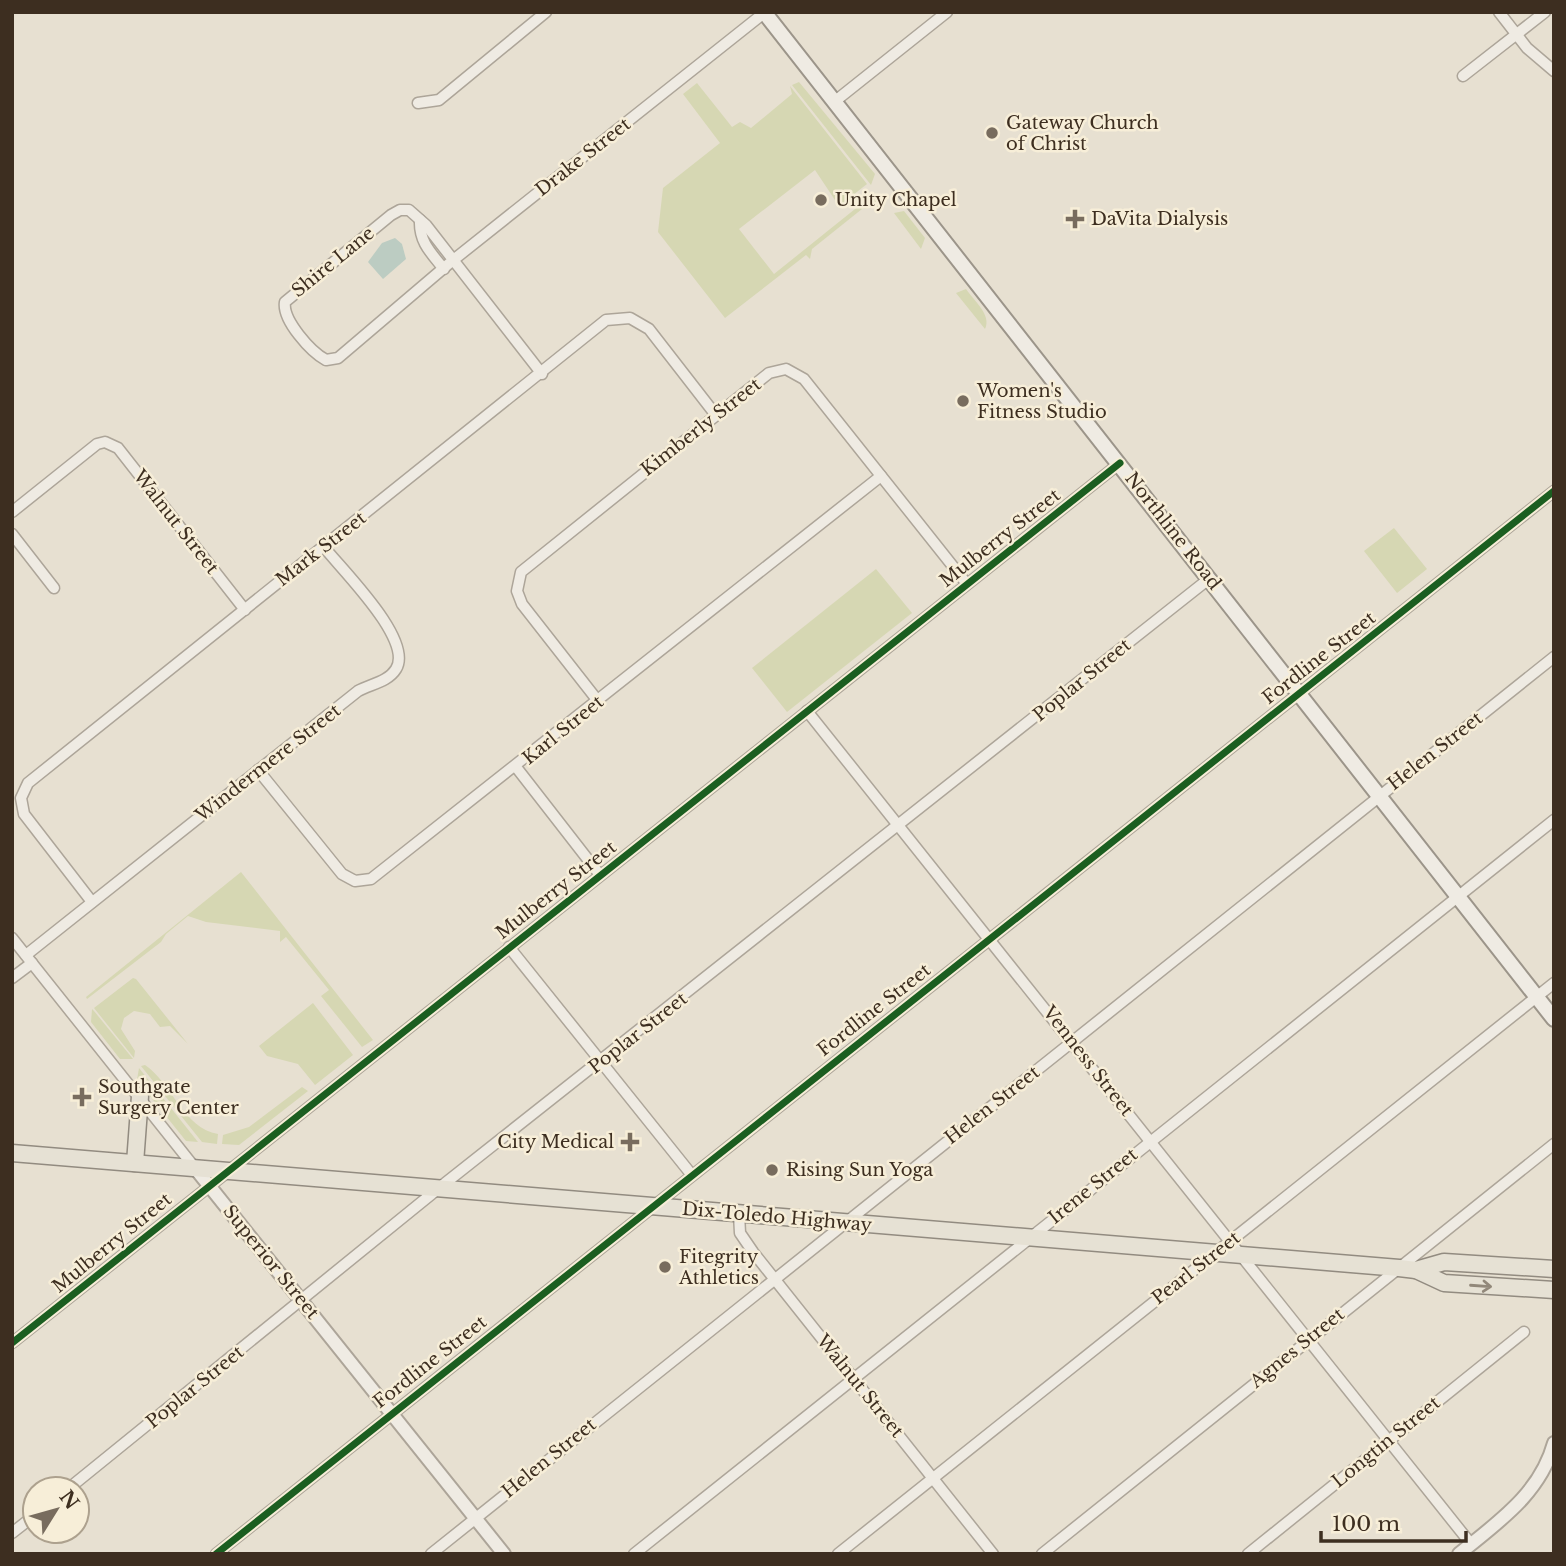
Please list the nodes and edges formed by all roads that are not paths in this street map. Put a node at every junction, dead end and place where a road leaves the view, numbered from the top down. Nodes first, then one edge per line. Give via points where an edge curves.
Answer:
1 (546, 12) edge
2 (947, 12) edge
3 (1499, 12) edge
4 (1545, 12) edge
5 (764, 13) edge
6 (1516, 35) junction
7 (1554, 71) edge
8 (1463, 76) dead end
9 (834, 102) junction
10 (418, 103) dead end
11 (420, 220) junction
12 (453, 261) junction
13 (444, 269) junction
14 (402, 303) joint
15 (542, 374) junction
16 (715, 414) junction
17 (1120, 463) junction
18 (881, 476) junction
19 (1554, 492) edge
20 (12, 512) edge
21 (12, 534) edge
22 (324, 547) junction
23 (1210, 578) junction
24 (967, 584) junction
25 (54, 589) dead end
26 (245, 610) junction
27 (1554, 657) edge
28 (1300, 693) junction
29 (598, 701) junction
30 (807, 711) junction
31 (516, 767) junction
32 (258, 770) junction
33 (1380, 795) junction
34 (1554, 820) edge
35 (900, 825) junction
36 (600, 875) junction
37 (1458, 895) junction
38 (92, 902) junction
39 (12, 938) edge
40 (990, 938) junction
41 (509, 947) junction
42 (29, 959) junction
43 (12, 978) edge
44 (1554, 983) edge
45 (1536, 996) junction
46 (1554, 1019) edge
47 (1072, 1042) junction
48 (602, 1062) junction
49 (140, 1096) junction
50 (1150, 1140) junction
51 (1554, 1144) edge
52 (13, 1154) edge
53 (135, 1163) junction
54 (195, 1168) junction
55 (227, 1171) junction
56 (691, 1174) junction
57 (209, 1185) junction
58 (439, 1188) junction
59 (651, 1206) junction
60 (739, 1214) junction
61 (844, 1222) junction
62 (1028, 1238) junction
63 (1230, 1242) junction
64 (1216, 1253) junction
65 (1241, 1256) junction
66 (1399, 1268) junction
67 (1554, 1269) edge
68 (1416, 1270) junction
69 (774, 1279) junction
70 (1554, 1290) edge
71 (302, 1300) junction
72 (1524, 1332) dead end
73 (1308, 1339) junction
74 (12, 1343) edge
75 (854, 1378) junction
76 (392, 1412) junction
77 (1389, 1440) junction
78 (1554, 1443) edge
79 (1550, 1463) edge
80 (85, 1475) edge
81 (933, 1478) junction
82 (475, 1517) junction
83 (1471, 1544) junction
84 (216, 1554) edge
85 (431, 1554) edge
86 (504, 1554) edge
87 (634, 1554) edge
88 (838, 1554) edge
89 (993, 1554) edge
90 (1042, 1554) edge
91 (1248, 1554) edge
92 (1459, 1554) edge

1 - 10 street via 439,100
2 - 9 street
3 - 6 street
4 - 6 street
5 - 9 main road, Northline Road
5 - 12 street, Drake Street
6 - 7 street
6 - 8 street
9 - 17 main road, Northline Road
11 - 12 street
11 - 13 street via 426,248
11 - 14 street, Shire Lane via 409,210 396,212 292,294 284,306 288,318 318,355 332,360
12 - 13 street, Drake Street
12 - 15 street
13 - 14 street, Drake Street
15 - 16 street, Mark Street via 606,320 630,318 649,329
15 - 22 street, Mark Street
16 - 18 street, Kimberly Street via 768,373 792,371 804,379
16 - 29 street, Kimberly Street via 521,572 517,591 522,604
17 - 23 main road, Northline Road
17 - 24 street, Mulberry Street
18 - 24 street, Kimberly Street
18 - 29 street, Karl Street
19 - 28 street, Fordline Street
20 - 26 street, Walnut Street via 102,442 118,448
21 - 25 street
22 - 26 street, Mark Street
22 - 32 street, Windermere Street via 395,636 399,662 389,677 358,691
23 - 28 main road, Northline Road
23 - 35 street, Poplar Street
24 - 30 street, Mulberry Street
26 - 38 street, Mark Street via 28,783 21,798 24,814
27 - 33 street, Helen Street
28 - 33 main road, Northline Road
28 - 40 street, Fordline Street
29 - 31 street, Karl Street
30 - 35 street, Venness Street
30 - 36 street, Mulberry Street
31 - 32 street, Karl Street via 377,876 360,881 342,874
31 - 36 street
32 - 38 street, Windermere Street
33 - 37 main road, Northline Road
33 - 47 street, Helen Street
34 - 37 street, Irene Street
35 - 40 street, Venness Street
35 - 48 street, Poplar Street
36 - 41 street, Mulberry Street
37 - 45 main road, Northline Road
37 - 50 street, Irene Street
38 - 42 street, Windermere Street
39 - 42 street, Superior Street
40 - 47 street, Venness Street
40 - 56 street, Fordline Street
41 - 48 street
41 - 55 street, Mulberry Street
42 - 43 street, Windermere Street
42 - 49 street, Superior Street
44 - 45 street, Pearl Street
45 - 46 main road, Northline Road
45 - 63 street, Pearl Street
47 - 50 street, Venness Street
47 - 61 street, Helen Street
48 - 56 street
48 - 58 street, Poplar Street
49 - 53 main road
49 - 54 street, Superior Street
50 - 62 street, Irene Street
50 - 63 street, Venness Street
51 - 66 street, Agnes Street
52 - 53 main road, Dix-Toledo Highway
53 - 54 main road, Dix-Toledo Highway
54 - 55 main road, Dix-Toledo Highway
54 - 57 street, Superior Street
55 - 57 street, Mulberry Street
55 - 58 main road, Dix-Toledo Highway
56 - 59 street, Fordline Street
57 - 71 street, Superior Street
57 - 74 street, Mulberry Street
58 - 59 main road, Dix-Toledo Highway
58 - 71 street, Poplar Street
59 - 60 main road, Dix-Toledo Highway
59 - 76 street, Fordline Street
60 - 61 main road, Dix-Toledo Highway
60 - 69 street, Walnut Street via 740,1233
61 - 62 main road, Dix-Toledo Highway
61 - 69 street, Helen Street
62 - 64 main road, Dix-Toledo Highway
62 - 75 street, Irene Street
63 - 64 street, Pearl Street
63 - 65 street, Venness Street
64 - 65 main road, Dix-Toledo Highway
64 - 81 street, Pearl Street
65 - 66 main road, Dix-Toledo Highway
65 - 73 street, Venness Street
66 - 68 main road, Dix-Toledo Highway
66 - 73 street, Agnes Street
67 - 68 main road, Dix-Toledo Highway via 1444,1262
68 -> 70 main road, Dix-Toledo Highway via 1444,1283
69 - 75 street, Walnut Street
69 - 82 street, Helen Street
71 - 76 street, Superior Street
71 - 80 street, Poplar Street
72 - 77 street, Longtin Street
73 - 77 street, Venness Street
73 - 90 street, Agnes Street
75 - 81 street, Walnut Street
75 - 87 street, Irene Street
76 - 82 street, Superior Street
76 - 84 street, Fordline Street
77 - 83 street, Venness Street
77 - 91 street, Longtin Street
78 - 79 street
79 - 83 street via 1525,1497
81 - 88 street, Pearl Street
81 - 89 street, Walnut Street
82 - 85 street, Helen Street
82 - 86 street, Superior Street
83 - 92 street

